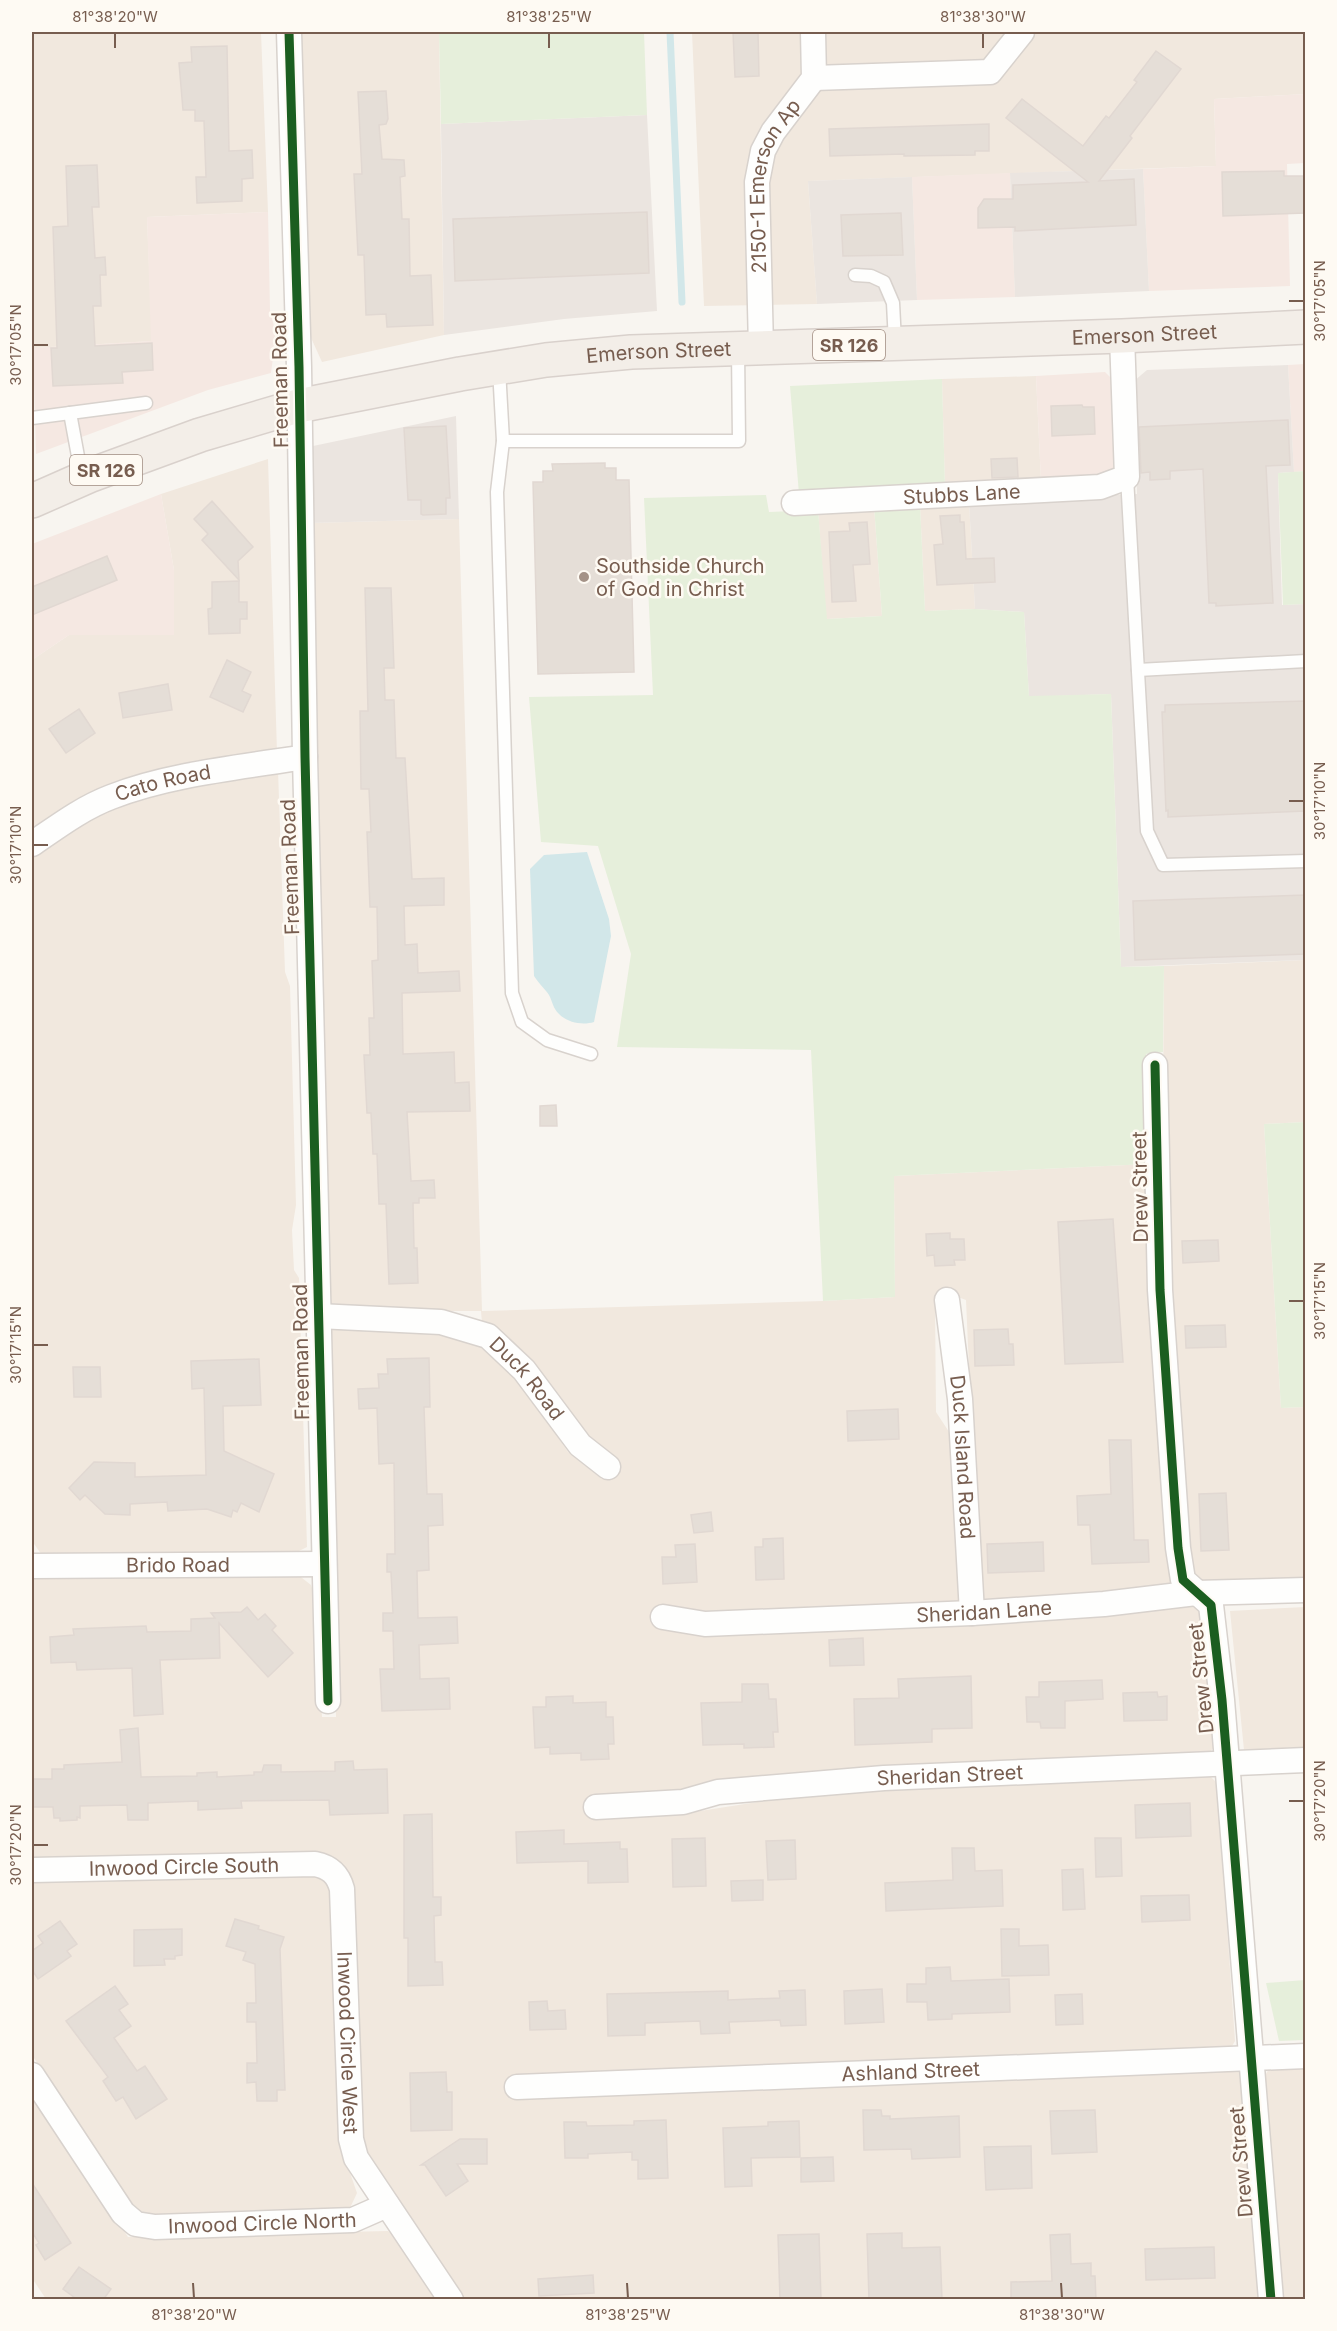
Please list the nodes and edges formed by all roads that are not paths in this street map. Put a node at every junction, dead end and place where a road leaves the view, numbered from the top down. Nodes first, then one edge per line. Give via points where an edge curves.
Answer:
1 (289, 32) edge
2 (813, 32) edge
3 (1022, 32) edge
4 (814, 78) junction
5 (855, 274) dead end
6 (1305, 327) edge
7 (1122, 336) junction
8 (895, 343) junction
9 (749, 348) junction
10 (499, 368) junction
11 (146, 403) dead end
12 (298, 406) junction
13 (70, 413) junction
14 (32, 418) edge
15 (503, 441) junction
16 (1127, 477) junction
17 (83, 479) junction
18 (32, 501) edge
19 (794, 503) dead end
20 (1305, 661) edge
21 (1138, 670) junction
22 (305, 757) junction
23 (32, 844) edge
24 (1305, 861) edge
25 (591, 1054) dead end
26 (1155, 1065) dead end
27 (946, 1300) dead end
28 (318, 1316) junction
29 (608, 1467) dead end
30 (324, 1564) junction
31 (32, 1566) edge
32 (1305, 1590) edge
33 (1196, 1593) junction
34 (972, 1613) junction
35 (663, 1617) dead end
36 (328, 1701) dead end
37 (1305, 1760) edge
38 (1227, 1763) junction
39 (596, 1807) dead end
40 (32, 1870) edge
41 (334, 1872) joint
42 (1305, 2056) edge
43 (1251, 2058) junction
44 (32, 2075) edge
45 (517, 2087) dead end
46 (387, 2205) junction
47 (451, 2300) edge
48 (1271, 2300) edge

1 - 12 street, Freeman Road
2 - 4 street, 2150-1 Emerson Ap
3 - 4 street via 990,72
4 - 9 street, 2150-1 Emerson Ap via 763,151
5 - 8 lane via 884,282 893,303
6 - 7 main road, Emerson Street / SR 126
7 - 8 main road, Emerson Street / SR 126
7 - 16 street
8 - 9 main road, Emerson Street / SR 126
9 - 10 main road, Emerson Street / SR 126 via 631,352
9 - 15 lane via 739,441
10 - 12 main road, Emerson Street / SR 126
10 - 15 lane
11 - 13 lane
12 - 17 main road, Emerson Street / SR 126 via 200,435
12 - 22 street, Freeman Road
13 - 14 lane
13 - 17 lane
15 - 25 lane via 497,492 512,993 522,1022 547,1040
16 - 19 street, Stubbs Lane via 1100,487
16 - 21 lane
17 - 18 main road, Emerson Street / SR 126
20 - 21 lane
21 - 24 lane via 1147,831 1163,865
22 - 23 street, Cato Road via 159,782 110,797
22 - 28 street, Freeman Road
26 - 33 street, Drew Street via 1160,1290 1178,1548 1183,1580
27 - 34 street, Duck Island Road via 960,1398
28 - 29 street, Duck Road via 441,1322 488,1336 524,1370 580,1445
28 - 30 street, Freeman Road
30 - 31 street, Brido Road
30 - 36 street, Freeman Road
32 - 33 street, Sheridan Lane
33 - 34 street, Sheridan Lane
33 - 38 street, Drew Street via 1211,1605
34 - 35 street, Sheridan Lane via 705,1624
37 - 38 street, Sheridan Street
38 - 39 street, Sheridan Street via 884,1778 718,1792 682,1802
38 - 43 street, Drew Street
40 - 41 street, Inwood Circle South via 315,1864
41 - 46 street, Inwood Circle West via 342,1889 351,2139 356,2158
42 - 43 street, Ashland Street
43 - 45 street, Ashland Street
43 - 48 street, Drew Street
44 - 46 street, Inwood Circle North via 123,2213 136,2224 155,2227 353,2220
46 - 47 street, Inwood Circle West

